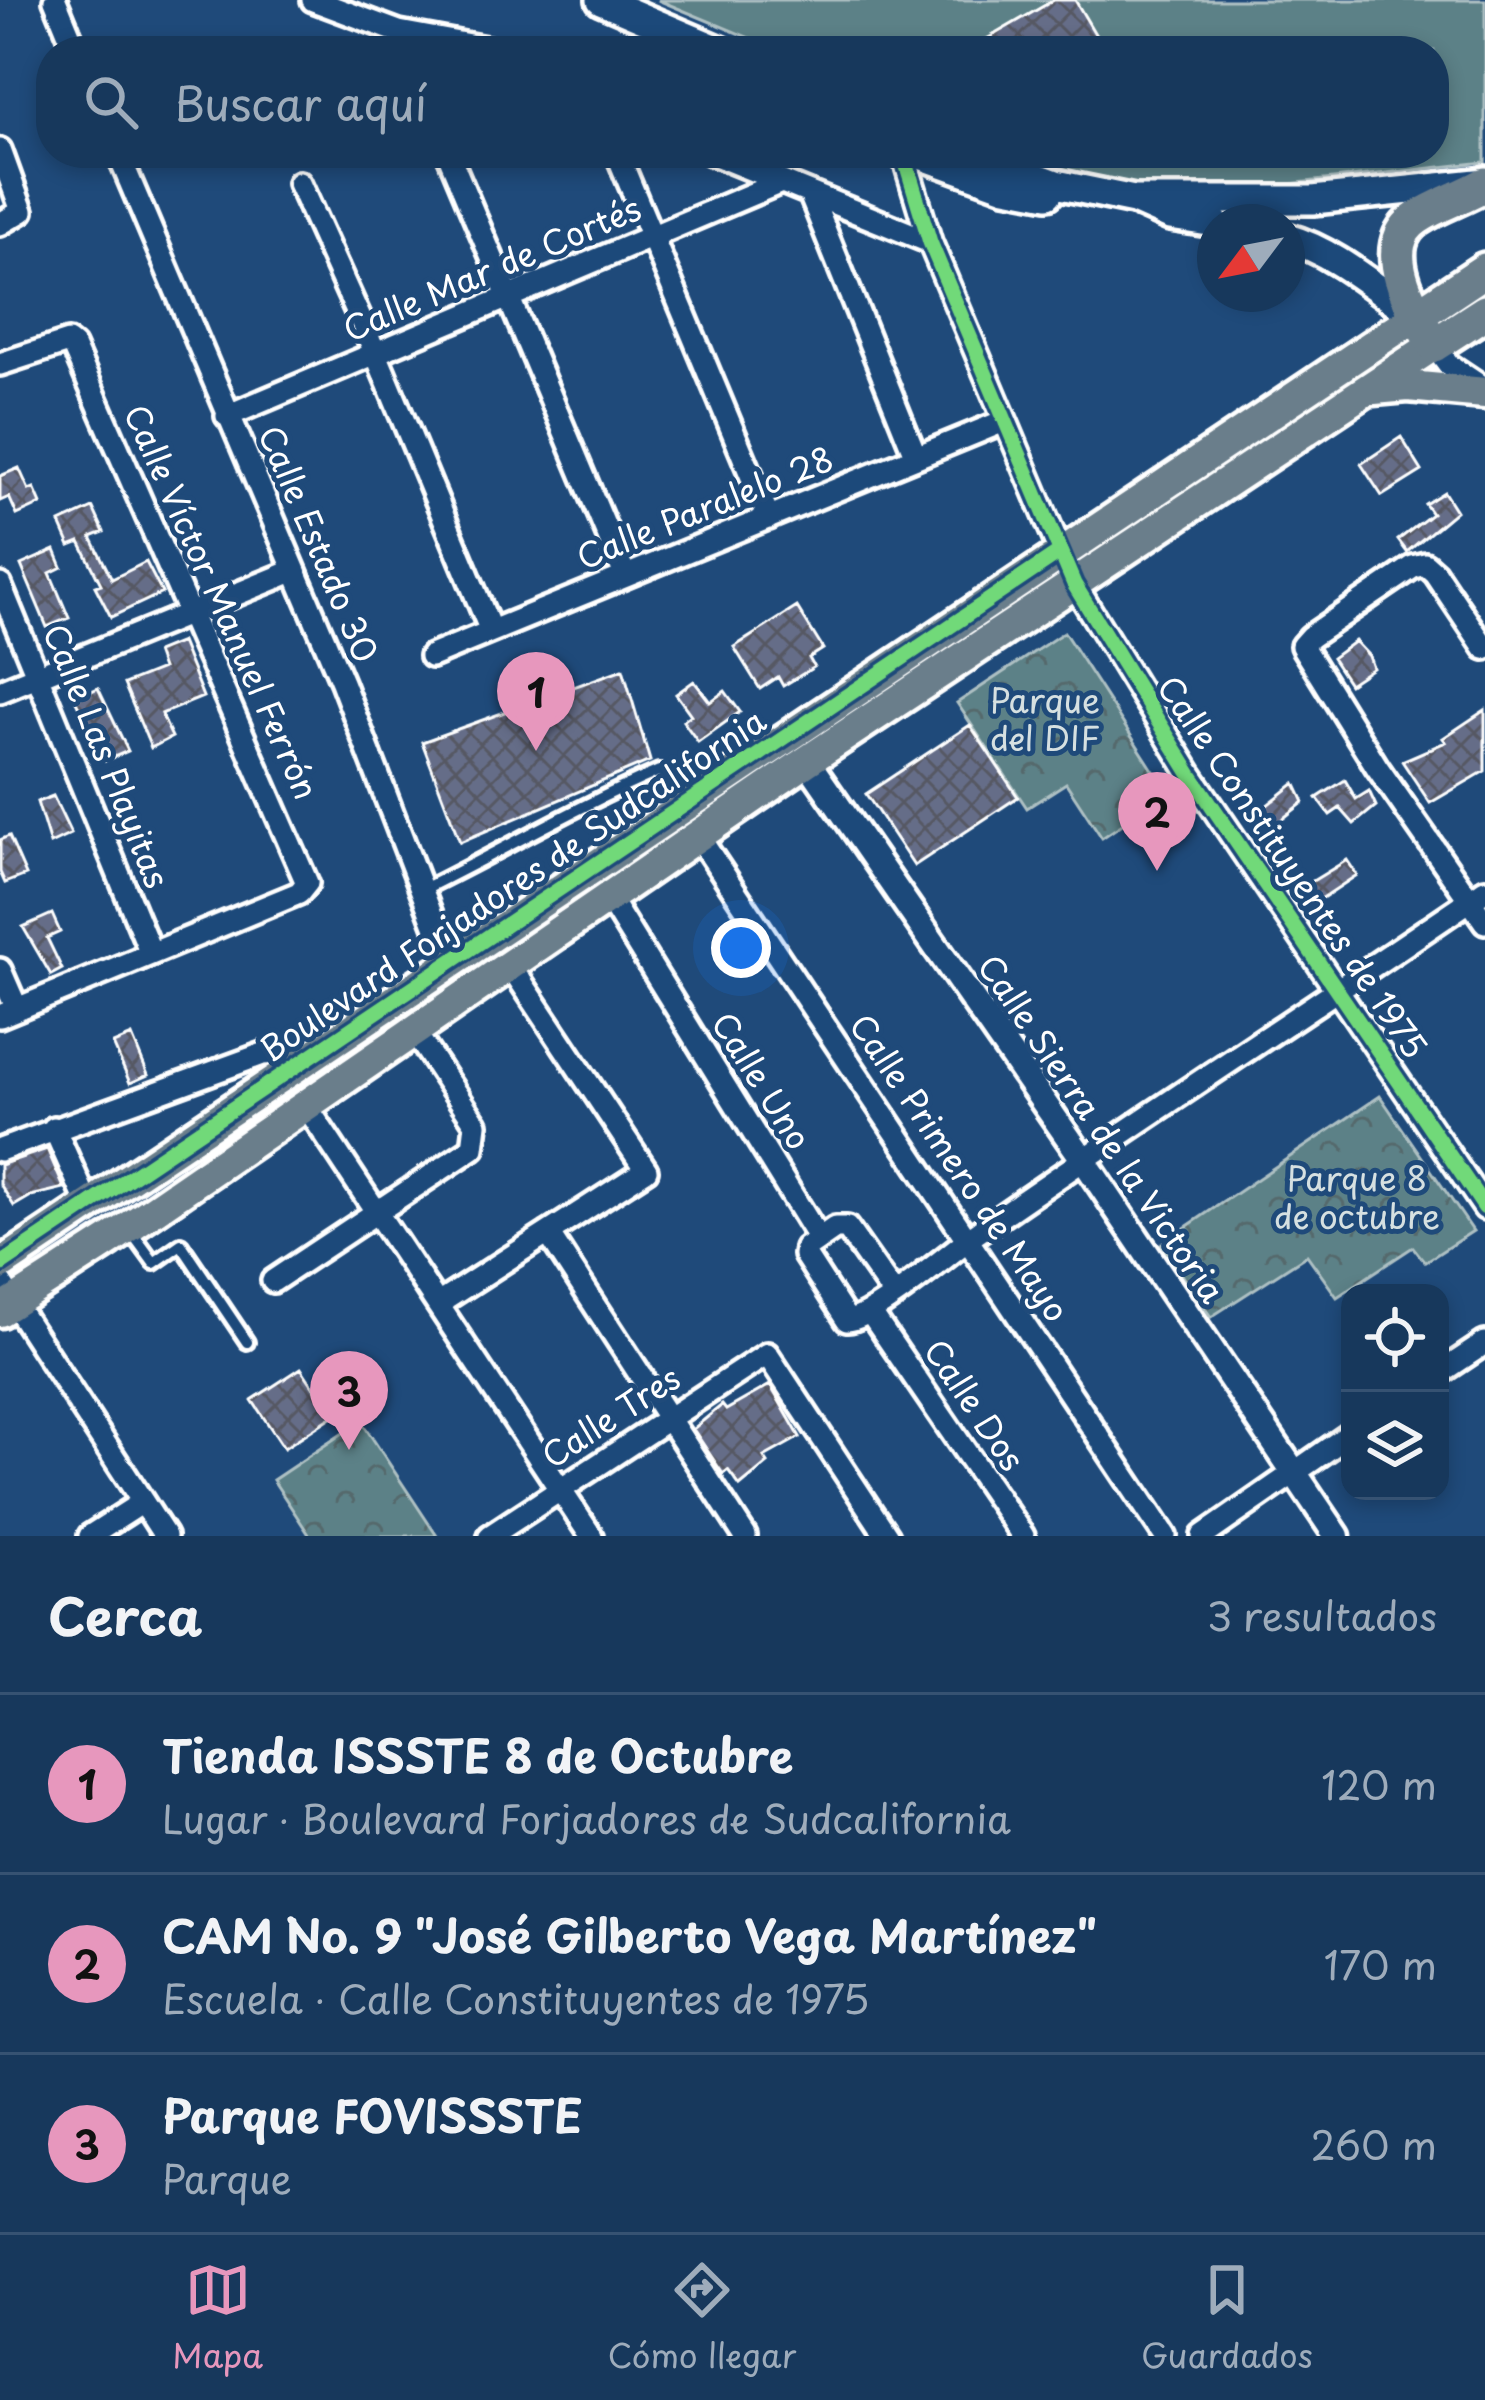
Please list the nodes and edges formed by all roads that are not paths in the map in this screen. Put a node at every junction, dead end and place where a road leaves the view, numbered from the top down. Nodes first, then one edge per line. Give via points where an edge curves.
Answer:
1 (55, 0) edge
2 (313, 0) edge
3 (587, 0) edge
4 (601, 0) edge
5 (70, 36) edge
6 (421, 36) edge
7 (647, 36) edge
8 (686, 36) edge
9 (0, 150) edge
10 (124, 168) edge
11 (454, 168) edge
12 (624, 168) edge
13 (747, 168) edge
14 (908, 168) edge
15 (958, 168) edge
16 (1017, 168) edge
17 (781, 182) junction
18 (299, 183) dead end
19 (1485, 183) edge
20 (1084, 190) junction
21 (811, 196) junction
22 (1134, 200) junction
23 (1197, 220) edge
24 (0, 224) edge
25 (655, 236) junction
26 (930, 242) junction
27 (1305, 245) edge
28 (1485, 270) edge
29 (510, 298) junction
30 (1485, 312) edge
31 (1416, 316) junction
32 (1434, 345) junction
33 (376, 354) junction
34 (0, 364) edge
35 (1368, 390) junction
36 (1485, 391) edge
37 (227, 416) junction
38 (1004, 422) junction
39 (916, 457) junction
40 (769, 518) junction
41 (1059, 553) junction
42 (293, 571) junction
43 (625, 575) junction
44 (1074, 584) junction
45 (0, 585) edge
46 (191, 611) junction
47 (491, 631) junction
48 (1485, 648) edge
49 (431, 656) dead end
50 (38, 676) junction
51 (0, 691) edge
52 (807, 761) junction
53 (702, 795) junction
54 (698, 836) junction
55 (422, 890) junction
56 (1478, 895) edge
57 (608, 898) junction
58 (1485, 922) edge
59 (152, 953) junction
60 (450, 964) junction
61 (510, 965) junction
62 (0, 970) edge
63 (1339, 989) junction
64 (9, 1013) edge
65 (414, 1031) junction
66 (311, 1057) junction
67 (305, 1104) junction
68 (54, 1128) junction
69 (0, 1150) edge
70 (1084, 1159) junction
71 (89, 1207) junction
72 (1485, 1208) edge
73 (376, 1211) junction
74 (129, 1228) junction
75 (548, 1233) junction
76 (819, 1239) junction
77 (967, 1240) junction
78 (0, 1265) edge
79 (273, 1281) dead end
80 (894, 1295) junction
81 (4, 1299) edge
82 (438, 1304) junction
83 (870, 1312) junction
84 (247, 1342) dead end
85 (1485, 1343) edge
86 (1449, 1367) edge
87 (668, 1419) junction
88 (1341, 1440) edge
89 (1294, 1472) junction
90 (560, 1490) junction
91 (143, 1502) junction
92 (90, 1536) edge
93 (165, 1536) edge
94 (490, 1536) edge
95 (591, 1536) edge
96 (745, 1536) edge
97 (887, 1536) edge
98 (1023, 1536) edge
99 (1165, 1536) edge
100 (1203, 1536) edge
101 (1337, 1536) edge

1 - 5 street
2 - 6 street
3 - 7 main road
4 - 8 main road
9 - 24 street via 22,211
10 - 37 street, Calle Estado 30
11 - 29 street
12 - 25 street
13 - 17 street
14 - 26 street
15 - 20 main road via 1030,193
16 - 20 main road
17 - 21 street
17 - 25 street, Calle Mar de Cortés
18 - 33 street
19 - 22 main road via 1313,200
19 - 31 highway via 1415,219 1400,237 1399,267
20 - 22 main road
21 - 26 street
21 - 39 street
22 - 23 main road
25 - 29 street, Calle Mar de Cortés
25 - 40 street
26 - 38 street
27 - 31 main road
28 - 31 highway, Boulevard Forjadores de Sudcalifornia
29 - 33 street, Calle Mar de Cortés
29 - 43 street
30 - 32 highway, Boulevard Forjadores de Sudcalifornia
31 - 32 highway
31 - 41 main road, Boulevard Forjadores de Sudcalifornia
32 - 35 main road, Boulevard Forjadores de Sudcalifornia
32 - 36 street
33 - 37 street, Calle Mar de Cortés
33 - 47 street
34 - 46 street, Calle Víctor Manuel Ferrón via 68,342
35 - 36 main road
35 - 44 main road, Boulevard Forjadores de Sudcalifornia
37 - 42 street, Calle Estado 30
38 - 39 street, Calle Paralelo 28
38 - 41 street
39 - 40 street, Calle Paralelo 28
40 - 43 street, Calle Paralelo 28
41 - 44 street, Calle Constituyentes de 1975
41 - 53 main road, Boulevard Forjadores de Sudcalifornia
42 - 46 street
42 - 55 street, Calle Estado 30
43 - 47 street, Calle Paralelo 28
44 - 52 main road, Boulevard Forjadores de Sudcalifornia
44 - 63 street, Calle Constituyentes de 1975 via 1191,775
45 - 50 street, Calle Las Playitas
46 - 50 street
46 - 59 street, Calle Víctor Manuel Ferrón via 307,883
47 - 49 street, Calle Paralelo 28
48 - 56 street via 1425,564 1302,646 1377,766
50 - 51 street
50 - 59 street, Calle Las Playitas
52 - 54 main road, Boulevard Forjadores de Sudcalifornia
52 - 70 street, Calle Sierra de la Victoria
53 - 55 lane via 659,771
53 - 60 main road, Boulevard Forjadores de Sudcalifornia
54 - 57 main road, Boulevard Forjadores de Sudcalifornia
54 - 77 street, Calle Primero de Mayo
55 - 60 street, Calle Estado 30
56 - 58 street
56 - 63 street
57 - 61 main road, Boulevard Forjadores de Sudcalifornia
57 - 76 street, Calle Uno
59 - 64 street
60 - 66 main road, Boulevard Forjadores de Sudcalifornia
61 - 65 main road, Boulevard Forjadores de Sudcalifornia
61 - 75 street via 646,1170
62 - 64 street
63 - 70 street
63 - 72 street, Calle Constituyentes de 1975
65 - 67 main road, Boulevard Forjadores de Sudcalifornia
65 - 73 street via 476,1124 473,1148
66 - 68 street via 263,1054
66 - 71 main road, Boulevard Forjadores de Sudcalifornia
67 - 73 street
67 - 74 main road, Boulevard Forjadores de Sudcalifornia
68 - 69 street
68 - 71 street
70 - 77 street
70 - 89 street, Calle Sierra de la Victoria
71 - 78 main road, Boulevard Forjadores de Sudcalifornia
73 - 79 street
73 - 82 street
74 - 81 main road, Boulevard Forjadores de Sudcalifornia
74 - 84 lane via 154,1263 181,1244
75 - 82 street
75 - 87 street
76 - 80 street via 847,1228
76 - 83 street via 805,1256 847,1320
77 - 80 street
77 - 99 street, Calle Primero de Mayo
80 - 83 street
81 - 91 street
82 - 90 street
83 - 98 street, Calle Dos
85 - 86 street
87 - 90 street, Calle Tres
87 - 96 street
87 - 97 street, Calle Tres via 767,1354
88 - 89 street
89 - 100 street
89 - 101 street, Calle Sierra de la Victoria
90 - 94 street, Calle Tres
90 - 95 street
91 - 92 street
91 - 93 street

